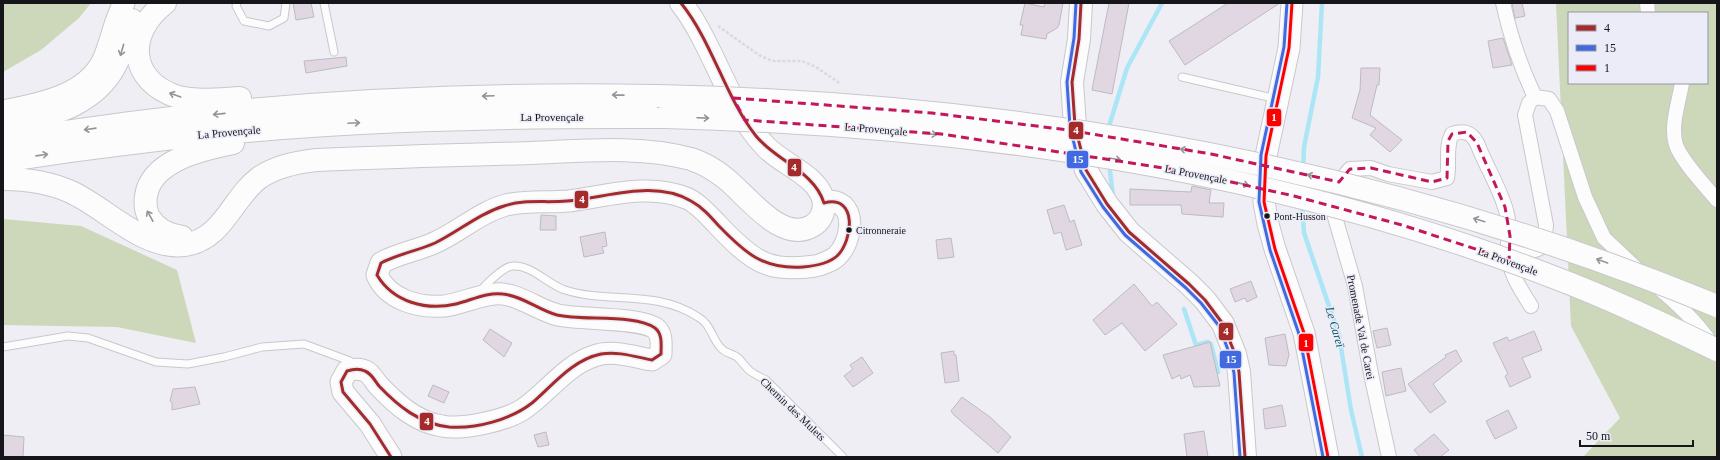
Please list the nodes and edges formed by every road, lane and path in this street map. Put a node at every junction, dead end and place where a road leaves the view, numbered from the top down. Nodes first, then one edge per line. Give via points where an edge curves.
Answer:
1 (124, 3) edge
2 (144, 3) edge
3 (165, 3) edge
4 (237, 3) edge
5 (286, 3) edge
6 (324, 3) edge
7 (1081, 3) edge
8 (1090, 3) edge
9 (1292, 3) edge
10 (1503, 3) edge
11 (687, 11) edge
12 (1079, 39) junction
13 (334, 52) dead end
14 (1182, 77) dead end
15 (841, 84) dead end
16 (1682, 84) edge
17 (1536, 97) junction
18 (423, 98) junction
19 (1278, 99) junction
20 (3, 111) edge
21 (315, 125) junction
22 (3, 128) edge
23 (3, 142) edge
24 (3, 161) edge
25 (3, 179) edge
26 (1264, 179) junction
27 (1330, 198) junction
28 (1717, 200) edge
29 (824, 203) junction
30 (209, 235) junction
31 (1510, 236) junction
32 (476, 298) junction
33 (1531, 306) dead end
34 (1717, 306) edge
35 (3, 347) edge
36 (1717, 352) edge
37 (356, 368) junction
38 (391, 457) edge
39 (843, 457) edge
40 (1245, 457) edge
41 (1328, 457) edge
42 (1389, 457) edge

1 - 20 street via 103,60 94,74 79,87 43,102
2 -> 22 main road via 130,24 116,65 107,80 94,92 79,103 61,111
18 -> 3 main road via 337,96 201,99 178,96 162,90 150,81 143,72 138,56 138,42 142,29
4 - 5 lane via 236,6 244,21 269,26 284,18
6 - 13 lane
7 - 12 main road
8 - 12 main road
9 - 19 street via 1289,48
10 - 17 street via 1525,73
11 - 15 path via 709,21 759,55 772,61 802,61
11 - 29 main road via 740,112 754,133 778,158 813,182 822,194
12 - 40 main road via 1072,82 1075,126 1086,170 1107,204 1129,232 1194,289 1223,324 1239,372
14 - 19 lane
16 - 28 street via 1674,128 1676,145 1699,180
17 - 31 street via 1529,103 1525,115 1546,225 1544,246 1526,251 1518,247
17 - 36 street via 1549,99 1557,111 1585,197 1604,238 1630,264 1684,309
18 -> 23 main road, La Provençale via 249,110
34 -> 18 main road, La Provençale, bridge via 1555,244 1347,184 1211,154 1068,130 932,113 781,101 576,95
19 - 26 street via 1267,148
24 -> 21 main road, La Provençale via 203,134
30 -> 21 main road via 175,236 154,224 147,213 145,202 149,186 157,175 179,159 196,152
21 -> 36 main road, La Provençale, bridge via 444,118 664,117 784,122 941,134 1118,160 1237,182 1360,213 1501,257 1594,293
25 - 30 main road via 40,181 58,186 150,240 163,244 186,245
26 - 27 street
26 - 41 street via 1264,202 1268,224 1304,333
27 - 31 street via 1334,188 1350,169 1371,168 1398,177 1432,182 1447,178 1448,141 1452,134 1467,132 1477,143 1506,207
27 - 42 street, Promenade Val de Carei via 1355,286 1370,374
29 - 30 main road via 822,216 816,223 803,230 791,229 761,212 725,178 704,164 682,157 650,153 587,151 330,160 287,165 260,178
29 - 32 street via 835,202 845,207 850,217 849,227 846,244 837,257 817,265 792,267 767,264 729,237 687,198 662,192 631,191 568,201 506,205 490,211 434,243 396,255 381,263 377,275 382,285 415,305 445,306
31 - 33 street via 1510,267 1515,282
32 - 37 street via 496,294 512,296 558,315 638,323 655,329 662,338 661,354 652,360 617,353 595,355 566,372 522,410 477,425 442,426 417,418 398,405 367,372
32 - 39 lane, Chemin des Mulets via 487,282 512,266 525,267 565,290 614,298 654,299 673,305 707,324 721,349 737,357 750,371 766,380
35 - 37 lane via 68,336 88,338 156,362 188,364 224,358 262,347 304,344 350,361
37 - 38 street via 347,371 341,382 343,392 370,424

